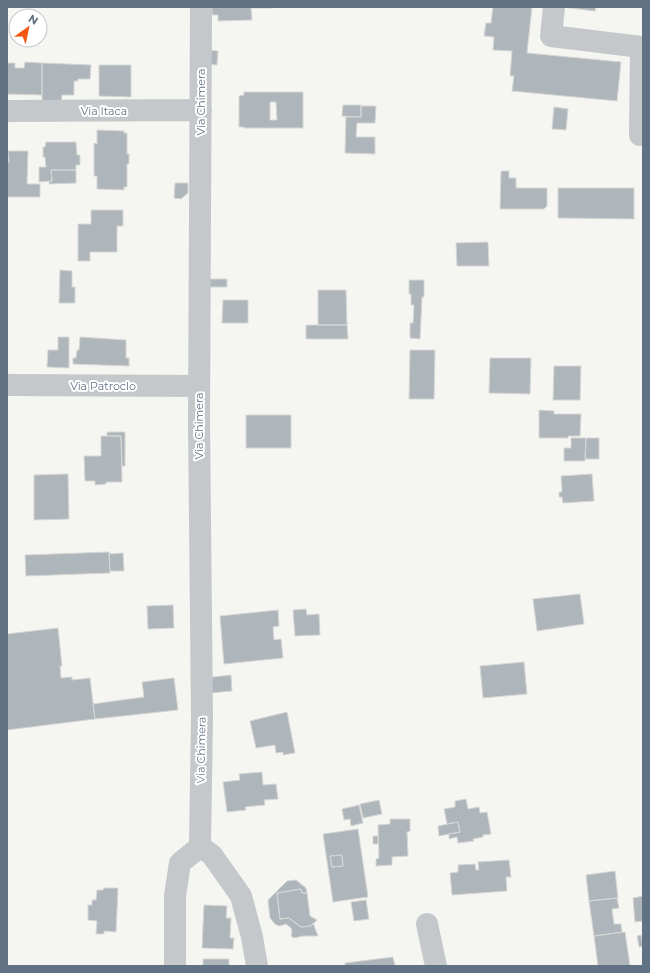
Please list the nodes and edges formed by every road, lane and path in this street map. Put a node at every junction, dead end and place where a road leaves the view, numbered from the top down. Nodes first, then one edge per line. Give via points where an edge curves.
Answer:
1 (201, 7) edge
2 (554, 7) edge
3 (201, 110) junction
4 (7, 112) edge
5 (640, 135) dead end
6 (7, 385) edge
7 (199, 386) junction
8 (200, 846) junction
9 (427, 924) dead end
10 (175, 966) edge
11 (257, 966) edge
12 (436, 966) edge

1 - 3 street, Via Chimera
2 - 5 street via 551,36 641,47
3 - 4 street, Via Itaca
3 - 7 street, Via Chimera
6 - 7 street, Via Patroclo
7 - 8 street, Via Chimera via 202,717
8 - 10 street via 180,863 175,896
8 - 11 street via 212,855 241,896
9 - 12 street

